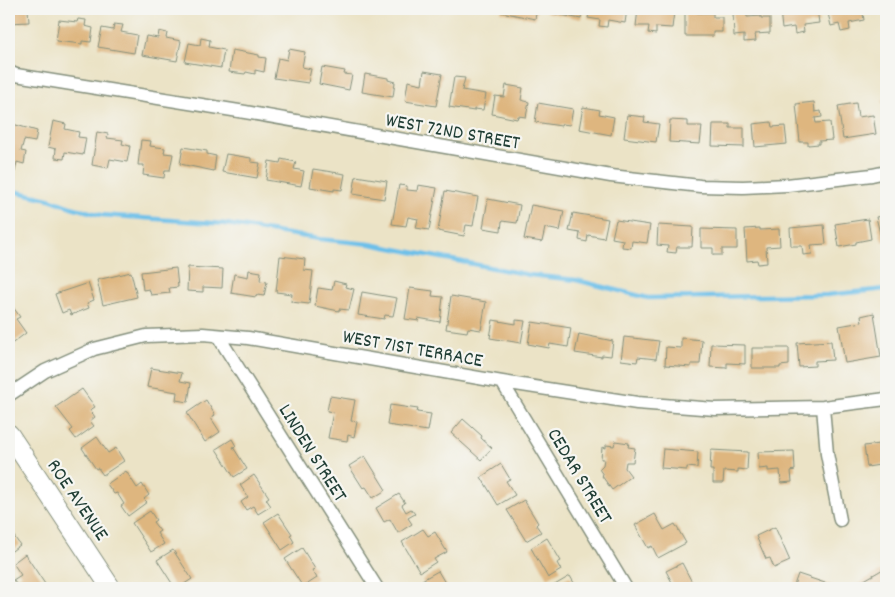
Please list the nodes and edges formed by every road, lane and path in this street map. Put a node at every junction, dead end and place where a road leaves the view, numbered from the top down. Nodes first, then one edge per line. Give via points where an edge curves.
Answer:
1 (11, 75) edge
2 (886, 172) edge
3 (218, 336) junction
4 (502, 382) junction
5 (9, 395) edge
6 (886, 399) edge
7 (823, 407) junction
8 (9, 434) edge
9 (840, 520) dead end
10 (112, 588) edge
11 (377, 588) edge
12 (626, 588) edge

1 - 2 street, WEST 72ND STREET via 612,176 700,186 787,185
3 - 4 street, WEST 71ST TERRACE via 248,338
3 - 5 street, WEST 71ST TERRACE via 146,336 119,342 69,359
3 - 11 street, LINDEN STREET
4 - 7 street, WEST 71ST TERRACE via 615,400 716,409
4 - 12 street, CEDAR STREET
6 - 7 street, WEST 71ST TERRACE
7 - 9 street via 827,454
8 - 10 main road, ROE AVENUE

